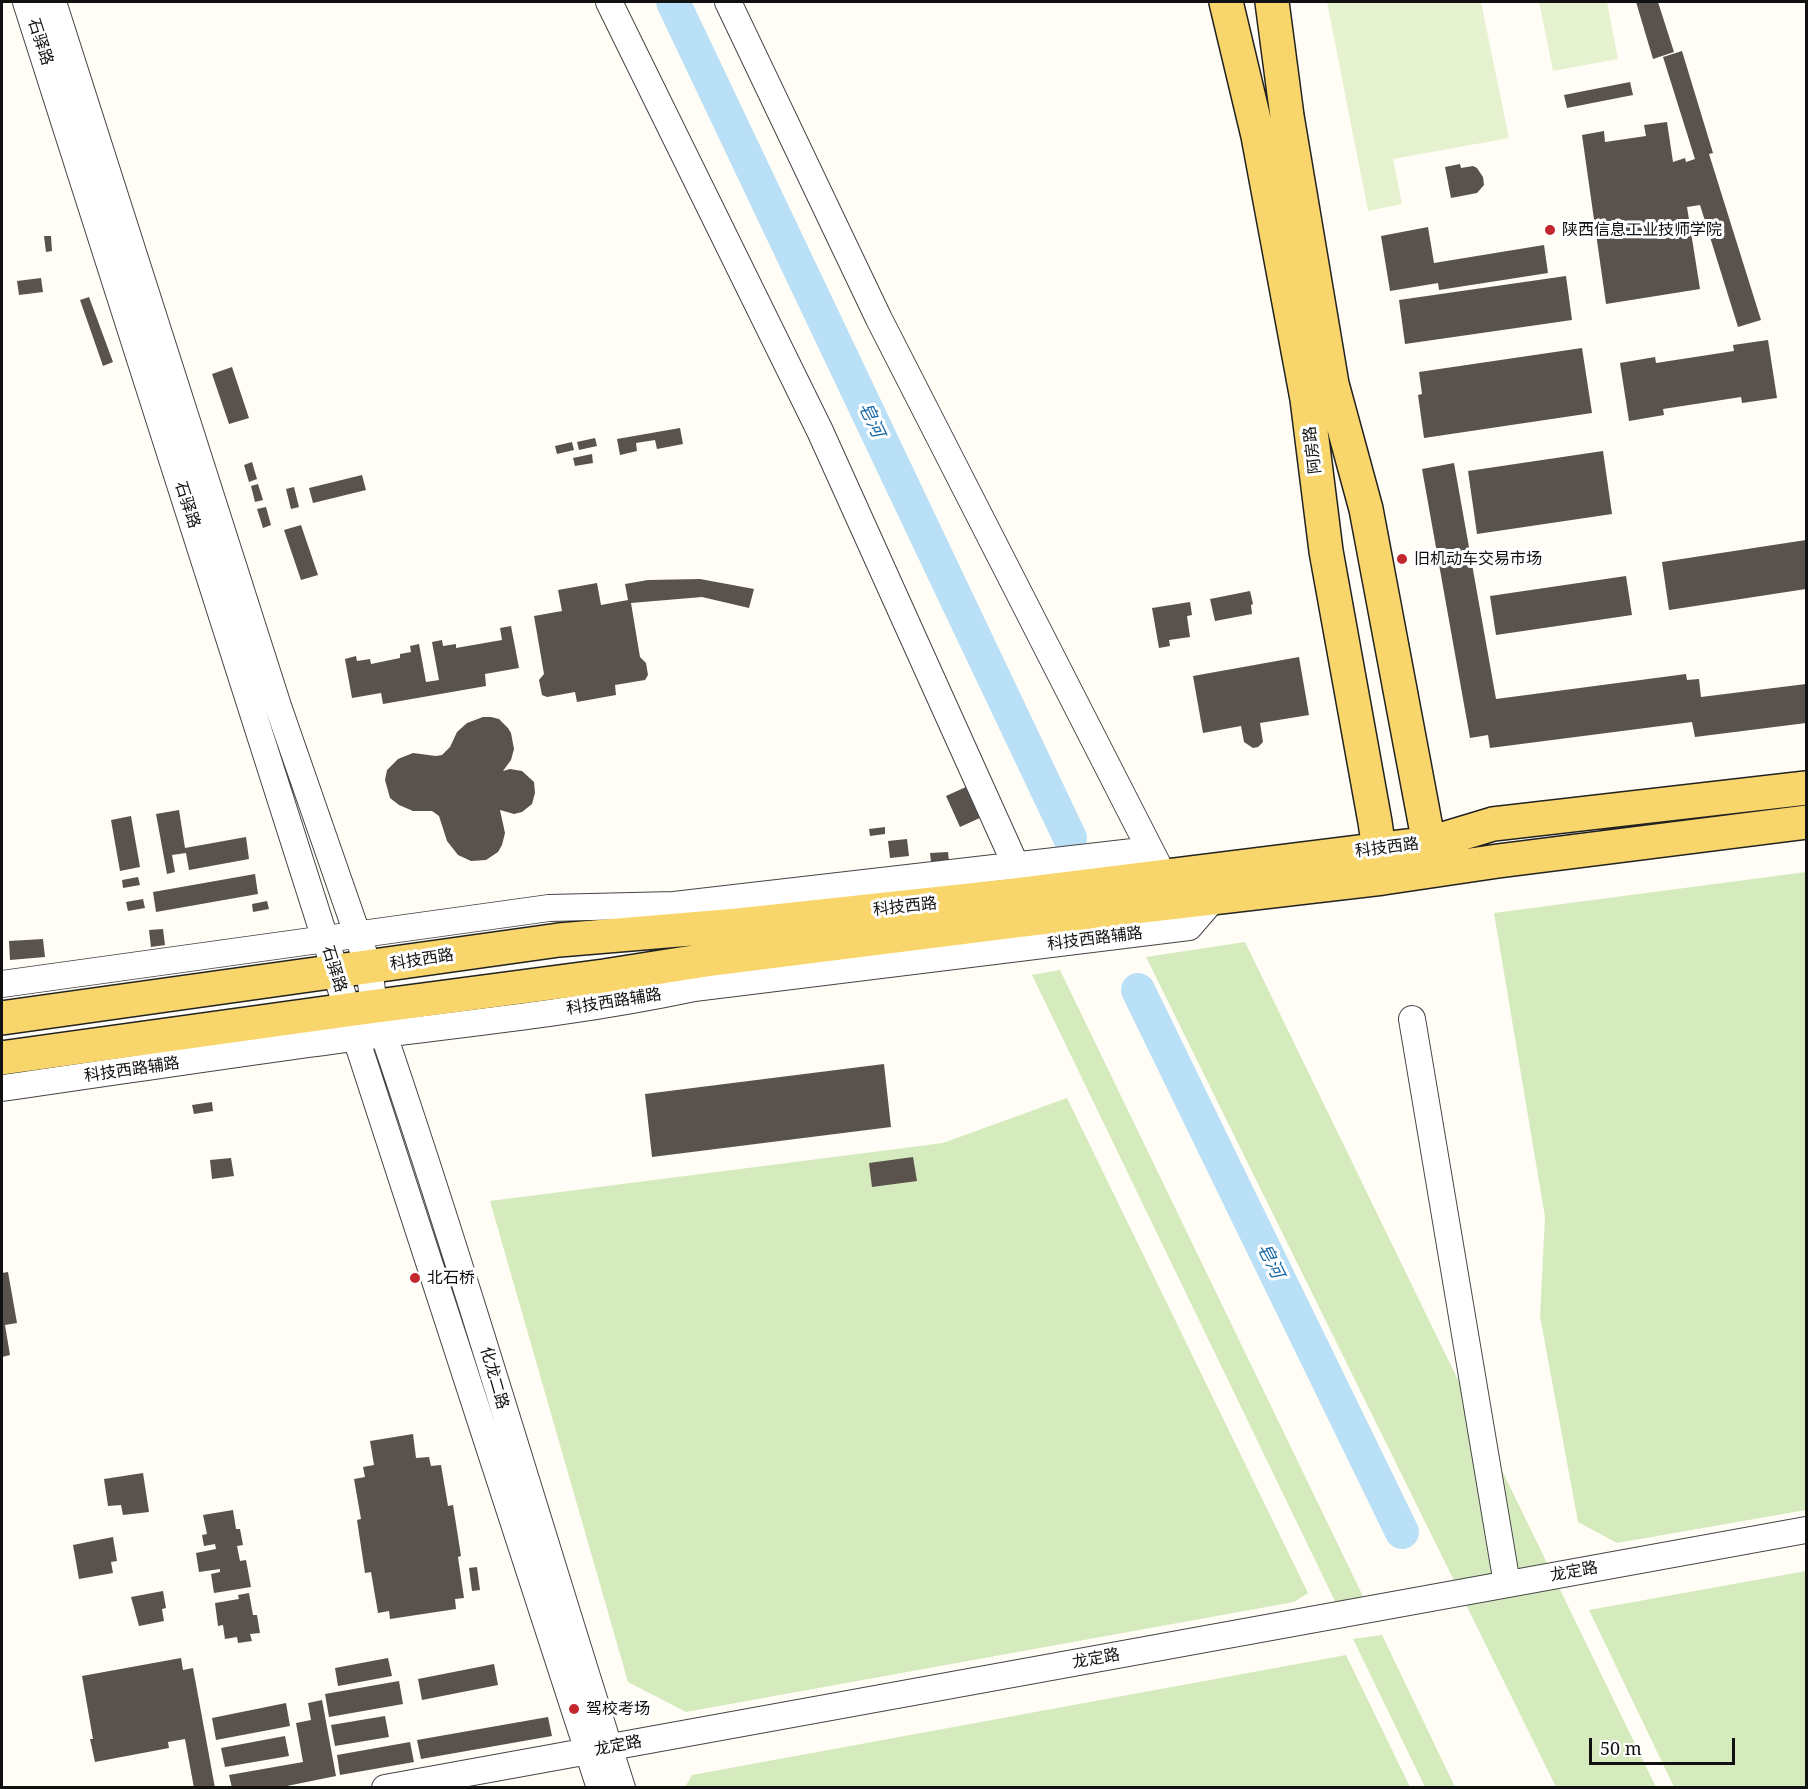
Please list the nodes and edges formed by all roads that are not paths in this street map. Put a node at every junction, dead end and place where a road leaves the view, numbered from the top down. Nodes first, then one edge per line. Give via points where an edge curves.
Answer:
1 (26, 2) edge
2 (53, 2) edge
3 (609, 2) edge
4 (728, 2) edge
5 (1226, 2) edge
6 (1272, 2) edge
7 (1806, 788) edge
8 (1806, 822) edge
9 (1157, 862) junction
10 (1434, 869) junction
11 (1383, 876) junction
12 (1022, 879) junction
13 (358, 934) junction
14 (325, 938) junction
15 (369, 968) junction
16 (336, 973) junction
17 (2, 984) edge
18 (2, 1018) edge
19 (1412, 1019) dead end
20 (365, 1022) junction
21 (2, 1058) edge
22 (2, 1088) edge
23 (1806, 1530) edge
24 (1507, 1584) junction
25 (599, 1749) junction
26 (385, 1788) edge
27 (600, 1788) edge
28 (622, 1788) edge

1 - 14 street, 石驿路
2 - 13 street, 石驿路 via 278,706
3 - 12 street via 820,431
4 - 9 street via 879,319
5 - 11 main road, 阿房路 via 1258,136 1307,399 1326,551
6 - 10 main road, 阿房路 via 1332,384 1366,509
7 - 10 main road, 科技西路 via 1493,824
8 - 10 main road, 科技西路
9 - 11 main road, 科技西路
9 - 12 main road, 科技西路
10 - 11 main road, 科技西路
11 - 20 main road, 科技西路 via 706,960
12 - 13 street via 674,905 549,908
12 - 15 main road, 科技西路 via 738,925 559,940
13 - 14 street
13 - 15 street, 石驿路
14 - 16 street, 石驿路
14 - 17 street
15 - 16 main road, 科技西路
15 - 20 street, 化龙二路
16 - 18 main road, 科技西路
16 - 20 street, 石驿路
19 - 24 street
20 - 21 main road, 科技西路
20 - 22 street, 科技西路辅路
20 - 25 street, 化龙二路 via 474,1308
23 - 24 street, 龙定路
24 - 25 street, 龙定路
25 - 26 street, 龙定路
25 - 27 street, 化龙二路
25 - 28 street, 化龙二路

